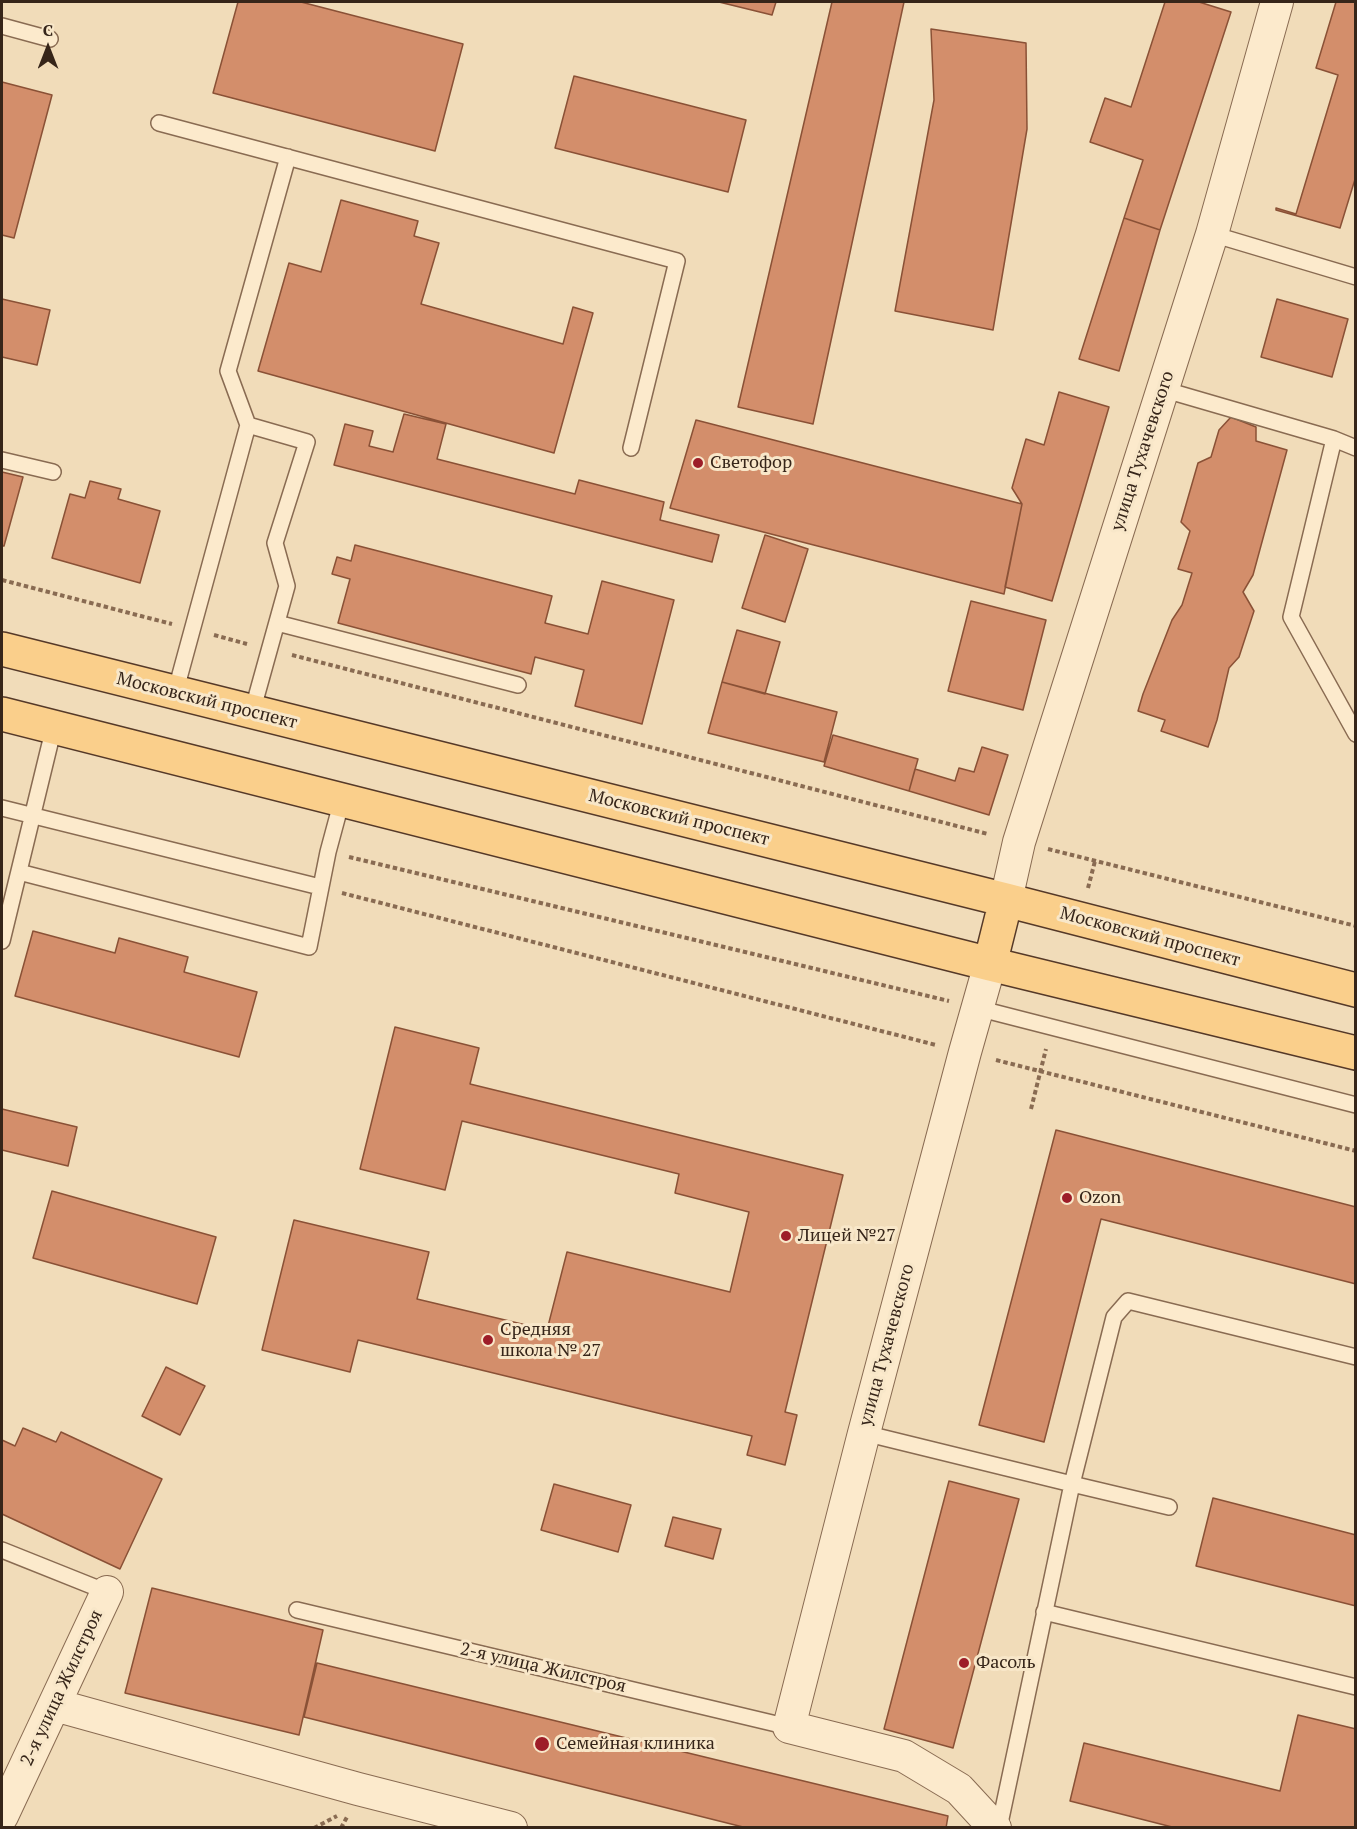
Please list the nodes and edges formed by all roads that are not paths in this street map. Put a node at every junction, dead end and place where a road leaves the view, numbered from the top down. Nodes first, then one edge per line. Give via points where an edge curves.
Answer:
1 (1277, 2) edge
2 (2, 26) edge
3 (50, 39) dead end
4 (159, 123) dead end
5 (288, 157) junction
6 (1212, 234) junction
7 (1356, 277) edge
8 (1162, 389) junction
9 (248, 425) junction
10 (1335, 439) junction
11 (631, 448) dead end
12 (1356, 448) edge
13 (2, 460) edge
14 (53, 472) dead end
15 (277, 623) junction
16 (2, 649) edge
17 (518, 685) dead end
18 (176, 693) junction
19 (252, 712) junction
20 (2, 714) edge
21 (54, 727) junction
22 (1356, 734) edge
23 (342, 800) junction
24 (2, 808) edge
25 (33, 816) junction
26 (19, 872) junction
27 (320, 887) junction
28 (1006, 900) junction
29 (2, 940) edge
30 (990, 964) junction
31 (1356, 990) edge
32 (977, 1008) junction
33 (1356, 1053) edge
34 (1356, 1105) edge
35 (1356, 1357) edge
36 (864, 1433) junction
37 (1072, 1484) junction
38 (1169, 1507) dead end
39 (2, 1550) edge
40 (107, 1592) joint
41 (297, 1610) dead end
42 (1044, 1612) junction
43 (1356, 1687) edge
44 (55, 1706) junction
45 (789, 1726) junction
46 (2, 1816) edge
47 (2, 1823) edge
48 (13, 1827) edge
49 (511, 1827) edge
50 (997, 1827) edge

1 - 6 street, улица Тухачевского
2 - 3 lane
4 - 5 lane
5 - 9 lane via 228,371
5 - 11 lane via 677,261
6 - 7 lane
6 - 8 street, улица Тухачевского
8 - 10 lane
8 - 28 street, улица Тухачевского via 1019,842
9 - 15 lane via 307,442 275,543 287,586
9 - 18 lane
10 - 12 lane
10 - 22 lane via 1291,617
13 - 14 lane
15 - 17 lane
15 - 19 lane
16 - 18 main road, Московский проспект
18 - 19 main road, Московский проспект
19 - 28 main road, Московский проспект
20 - 21 main road
21 - 23 main road
21 - 25 lane
23 - 27 lane
23 - 30 main road
24 - 25 lane
25 - 26 lane
25 - 27 lane
26 - 27 lane via 309,947
26 - 29 lane
28 - 30 main road
28 - 31 main road, Московский проспект
30 - 32 street, улица Тухачевского
30 - 33 main road
32 - 34 lane
32 - 36 street, улица Тухачевского
35 - 37 lane via 1128,1301 1114,1317
36 - 37 lane
36 - 45 street, улица Тухачевского
37 - 38 lane
37 - 42 lane
39 - 40 lane
40 - 44 street, 2-я улица Жилстроя
41 - 45 lane, 2-я улица Жилстроя
42 - 43 lane
42 - 50 lane
44 - 46 street, 2-я улица Жилстроя
44 - 49 street
45 - 50 street via 904,1756 959,1788
47 - 48 lane

